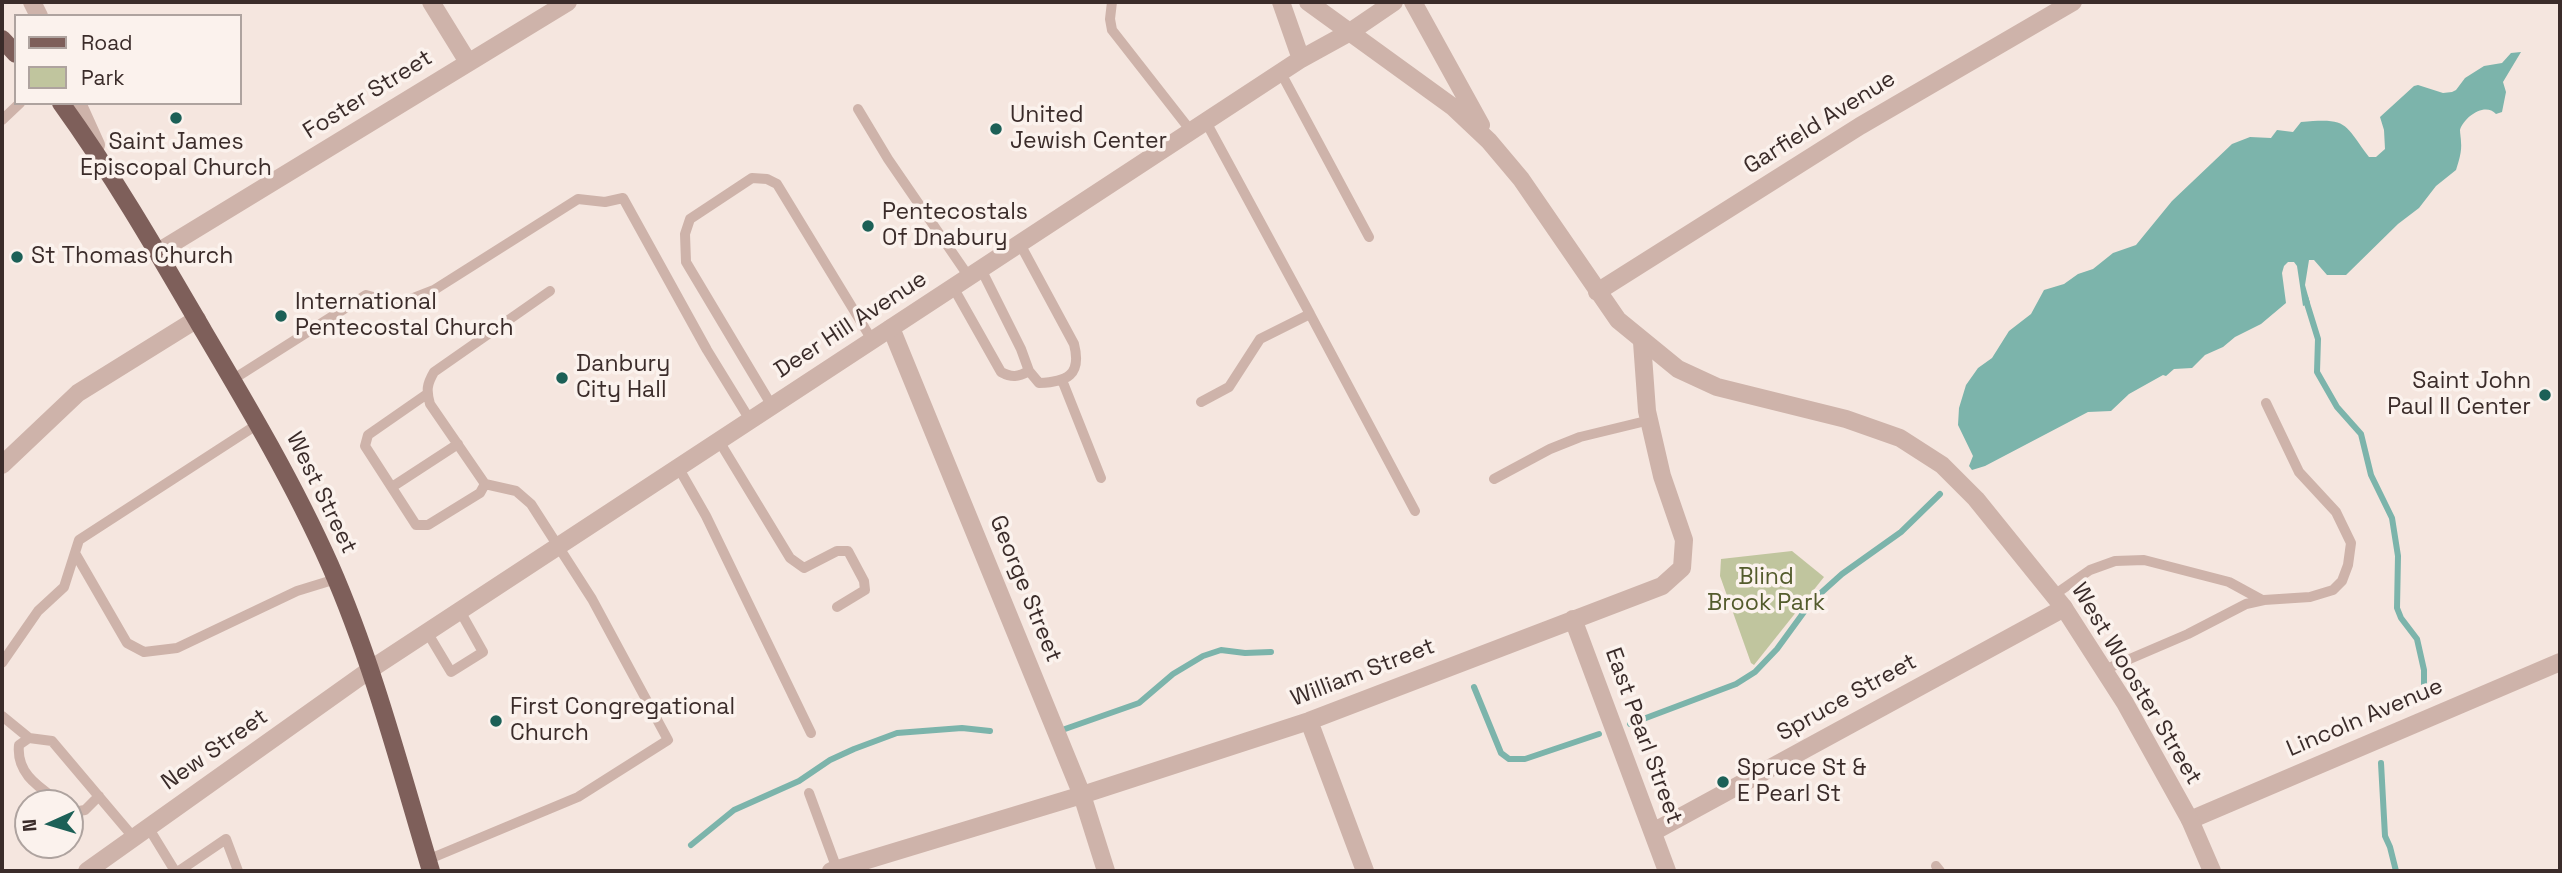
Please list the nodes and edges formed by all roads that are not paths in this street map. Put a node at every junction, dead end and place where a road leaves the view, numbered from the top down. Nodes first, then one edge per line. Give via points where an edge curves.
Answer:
1 (430, 2) edge
2 (568, 2) edge
3 (1112, 2) edge
4 (1281, 2) edge
5 (1308, 2) edge
6 (1394, 2) edge
7 (1413, 2) edge
8 (2073, 2) edge
9 (1350, 32) junction
10 (2, 39) edge
11 (14, 52) edge
12 (1301, 59) junction
13 (468, 62) junction
14 (1281, 73) junction
15 (18, 105) edge
16 (62, 105) edge
17 (79, 105) edge
18 (858, 109) dead end
19 (2, 120) edge
20 (1198, 127) junction
21 (1489, 141) junction
22 (104, 164) junction
23 (1369, 237) dead end
24 (1020, 244) junction
25 (158, 252) junction
26 (975, 273) junction
27 (953, 287) junction
28 (550, 291) dead end
29 (1597, 292) junction
30 (1310, 314) junction
31 (197, 319) junction
32 (891, 328) junction
33 (872, 340) junction
34 (1643, 342) junction
35 (1029, 371) junction
36 (232, 380) junction
37 (1062, 380) junction
38 (427, 394) junction
39 (1201, 402) dead end
40 (2266, 403) dead end
41 (772, 406) junction
42 (750, 420) junction
43 (1650, 421) junction
44 (258, 424) junction
45 (719, 441) junction
46 (458, 444) junction
47 (2, 465) edge
48 (678, 467) junction
49 (1101, 478) dead end
50 (1493, 479) dead end
51 (485, 484) junction
52 (392, 487) junction
53 (1415, 511) dead end
54 (559, 546) junction
55 (75, 553) junction
56 (336, 579) junction
57 (2262, 600) junction
58 (2059, 601) junction
59 (837, 607) dead end
60 (460, 611) junction
61 (1573, 619) junction
62 (427, 632) junction
63 (2560, 662) edge
64 (2, 663) edge
65 (371, 669) junction
66 (2104, 670) junction
67 (2, 716) edge
68 (1309, 721) junction
69 (811, 733) dead end
70 (29, 738) junction
71 (44, 789) edge
72 (809, 793) dead end
73 (1082, 795) junction
74 (99, 796) junction
75 (84, 810) edge
76 (2190, 820) junction
77 (149, 827) junction
78 (1653, 832) junction
79 (134, 838) junction
80 (429, 866) edge
81 (834, 870) edge
82 (86, 871) edge
83 (177, 871) edge
84 (239, 871) edge
85 (1106, 871) edge
86 (1365, 871) edge
87 (1667, 871) edge
88 (2212, 871) edge

1 - 13 street
2 - 13 street, Foster Street
3 - 20 lane via 1112,30
4 - 12 street
5 - 9 street, West Wooster Street
6 - 9 street, Deer Hill Avenue
7 - 21 street, West Wooster Street
8 - 29 street, Garfield Avenue via 1860,126
9 - 12 street, Deer Hill Avenue
9 - 21 street, West Wooster Street via 1453,107
10 - 11 main road
12 - 14 street, Deer Hill Avenue
13 - 25 street, Foster Street
14 - 20 street, Deer Hill Avenue
14 - 23 lane
15 - 19 lane
16 - 22 main road, West Street
17 - 22 street, West Street
18 - 26 lane via 888,159
20 - 24 street, Deer Hill Avenue
20 - 30 lane
21 - 29 street, West Wooster Street via 1521,179
22 - 25 main road, West Street
24 - 26 street, Deer Hill Avenue
24 - 37 lane via 1074,344 1078,357 1073,372
25 - 31 main road, West Street
26 - 27 street, Deer Hill Avenue
26 - 35 lane via 1021,349
27 - 32 street, Deer Hill Avenue
27 - 35 lane via 1001,372 1019,377
28 - 38 lane via 434,372
29 - 34 street, West Wooster Street via 1618,320
30 - 39 lane via 1260,339 1230,387
30 - 53 lane
31 - 36 main road, West Street
31 - 47 street via 78,393
32 - 33 street, Deer Hill Avenue
32 - 73 street, George Street
33 - 41 street, Deer Hill Avenue
33 - 41 lane via 777,184 752,178 690,219 685,234 686,262
34 - 43 street, William Street
34 - 58 street, West Wooster Street via 1678,369 1717,387 1846,419 1900,438 1942,465 1976,499
35 - 37 lane via 1039,383
36 - 42 lane via 366,295 398,304 434,290 578,199 605,202 623,198
36 - 44 main road, West Street
37 - 49 lane
38 - 46 lane
38 - 52 lane via 369,435 365,446
40 - 57 lane via 2299,472 2336,512 2351,543 2342,581 2333,590 2310,597
41 - 42 street, Deer Hill Avenue
42 - 45 street, Deer Hill Avenue
43 - 50 lane via 1580,437
43 - 61 street, William Street via 1662,476 1684,540 1682,568 1662,586
44 - 55 lane via 79,540
44 - 56 main road, West Street
45 - 48 street, Deer Hill Avenue
45 - 59 lane via 790,558 804,568 837,551 848,551 865,590
46 - 51 lane
46 - 52 lane
48 - 54 street, Deer Hill Avenue
48 - 69 lane
51 - 52 lane via 480,493 428,525 416,525
51 - 54 lane via 516,491 531,504
54 - 60 street, Deer Hill Avenue
54 - 80 lane via 668,740 578,797
55 - 56 lane via 127,643 144,652 177,648 297,591
55 - 64 lane via 64,587 38,611
56 - 65 main road, West Street
57 - 58 lane via 2229,582 2144,560 2115,561 2090,570
57 - 66 lane
58 - 66 street, West Wooster Street
58 - 78 street, Spruce Street
60 - 62 street, Deer Hill Avenue
60 - 62 lane via 483,652 451,672
61 - 68 street, William Street
61 - 78 street, East Pearl Street
62 - 65 street, Deer Hill Avenue
63 - 76 street, Lincoln Avenue
65 - 77 street, New Street
65 - 80 main road, West Street
66 - 76 street, West Wooster Street
67 - 70 lane
68 - 73 street, William Street
68 - 86 street
70 - 71 lane via 19,745 17,760
70 - 74 lane via 52,741
72 - 81 lane
73 - 81 street, William Street
73 - 85 street, George Street
74 - 75 lane
74 - 79 lane
76 - 88 street, West Wooster Street
77 - 79 street, New Street
77 - 83 lane
78 - 87 street, East Pearl Street
79 - 82 street, New Street
83 - 84 lane via 226,839

